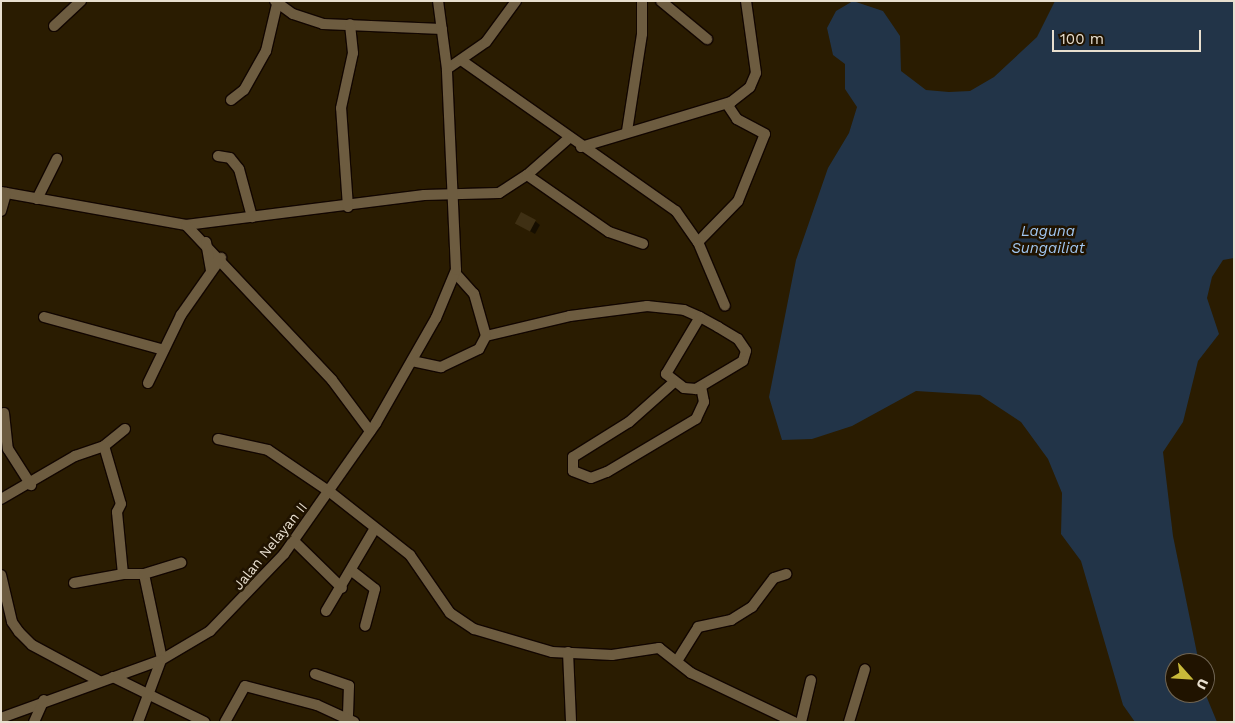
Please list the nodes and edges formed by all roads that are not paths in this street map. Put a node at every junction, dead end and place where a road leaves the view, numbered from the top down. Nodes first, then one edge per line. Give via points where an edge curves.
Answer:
1 (81, 1) edge
2 (438, 1) edge
3 (642, 1) edge
4 (661, 1) edge
5 (746, 1) edge
6 (276, 3) edge
7 (514, 6) edge
8 (350, 24) junction
9 (54, 26) dead end
10 (442, 29) junction
11 (707, 39) dead end
12 (460, 60) junction
13 (447, 69) junction
14 (231, 100) dead end
15 (729, 103) junction
16 (627, 131) junction
17 (569, 138) junction
18 (581, 147) junction
19 (218, 156) dead end
20 (57, 159) dead end
21 (527, 174) junction
22 (3, 192) edge
23 (455, 192) junction
24 (37, 199) junction
25 (348, 207) junction
26 (1, 211) edge
27 (252, 218) junction
28 (193, 223) junction
29 (206, 242) junction
30 (698, 242) junction
31 (643, 244) dead end
32 (221, 258) junction
33 (211, 271) junction
34 (455, 273) junction
35 (725, 306) dead end
36 (44, 317) dead end
37 (700, 317) junction
38 (486, 336) junction
39 (164, 350) junction
40 (412, 361) junction
41 (148, 383) dead end
42 (673, 383) junction
43 (701, 387) junction
44 (4, 414) dead end
45 (372, 428) junction
46 (126, 429) dead end
47 (218, 439) dead end
48 (104, 446) junction
49 (31, 485) junction
50 (330, 492) junction
51 (1, 499) edge
52 (375, 528) junction
53 (294, 541) junction
54 (181, 563) dead end
55 (352, 570) junction
56 (123, 574) junction
57 (144, 574) junction
58 (786, 574) dead end
59 (1, 575) edge
60 (74, 583) dead end
61 (342, 588) junction
62 (326, 611) dead end
63 (365, 626) dead end
64 (568, 652) junction
65 (162, 660) junction
66 (677, 661) junction
67 (865, 669) dead end
68 (316, 674) dead end
69 (113, 677) junction
70 (811, 680) dead end
71 (99, 681) junction
72 (148, 693) junction
73 (44, 700) junction
74 (1, 718) edge
75 (351, 721) edge
76 (34, 722) edge
77 (138, 722) edge
78 (205, 722) edge
79 (225, 722) edge
80 (571, 722) edge
81 (794, 722) edge
82 (801, 722) edge
83 (849, 722) edge

1 - 9 street
2 - 10 street
3 - 16 street via 638,64
4 - 11 street
5 - 15 street via 752,24 756,73 740,95
6 - 8 street via 305,20
6 - 14 street via 266,51 244,90
7 - 12 street via 486,42
8 - 10 street
8 - 25 street via 353,53 342,108
10 - 13 street
12 - 13 street
12 - 17 street
13 - 23 street
15 - 16 street
15 - 30 street via 737,119 765,134 738,201
16 - 18 street
17 - 18 street
17 - 21 street
18 - 30 street via 676,211
19 - 27 street via 230,158 239,169
20 - 24 street
21 - 23 street via 512,188 498,193
21 - 31 street via 609,232
22 - 24 street
22 - 26 street
23 - 25 street
23 - 34 street
24 - 28 street
25 - 27 street
27 - 28 street
28 - 29 street
29 - 32 street
29 - 33 street
30 - 35 street
32 - 33 street
32 - 45 street
33 - 39 street via 181,315
34 - 38 street via 474,294
34 - 40 street, Jalan Nelayan II
36 - 39 street
37 - 38 street via 684,310 647,306 570,316
37 - 42 street via 667,371
37 - 43 street via 738,339 746,356
38 - 40 street via 479,349 441,367
39 - 41 street
40 - 45 street, Jalan Nelayan II
42 - 43 street via 684,388
42 - 43 street via 629,422 573,457 572,471 591,478 607,472 696,419 704,402
44 - 49 street via 8,449
45 - 50 street, Jalan Nelayan II
46 - 48 street
47 - 50 street via 268,450
48 - 49 street via 75,456
48 - 56 street via 121,504 117,512
49 - 51 street
50 - 52 street
50 - 53 street, Jalan Nelayan II
52 - 55 street
52 - 64 street via 414,559 457,619 481,633
53 - 61 street
53 - 65 street, Jalan Nelayan II via 241,604 210,631
54 - 57 street
55 - 61 street
55 - 63 street via 375,588
56 - 57 street
56 - 60 street
57 - 65 street
58 - 66 street via 774,578 752,607 731,620 698,628
59 - 71 street via 12,622 19,632 32,645
61 - 62 street
64 - 66 street via 612,655 650,646 669,652
64 - 80 street
65 - 69 street, Jalan Nelayan II
65 - 72 street
66 - 81 street via 691,673
67 - 83 street
68 - 75 street via 349,686
69 - 71 street, Jalan Nelayan II
69 - 72 street
70 - 82 street
71 - 73 street, Jalan Nelayan II
72 - 77 street
72 - 78 street
73 - 74 street, Jalan Nelayan II
73 - 76 street
75 - 79 street via 317,705 245,686

